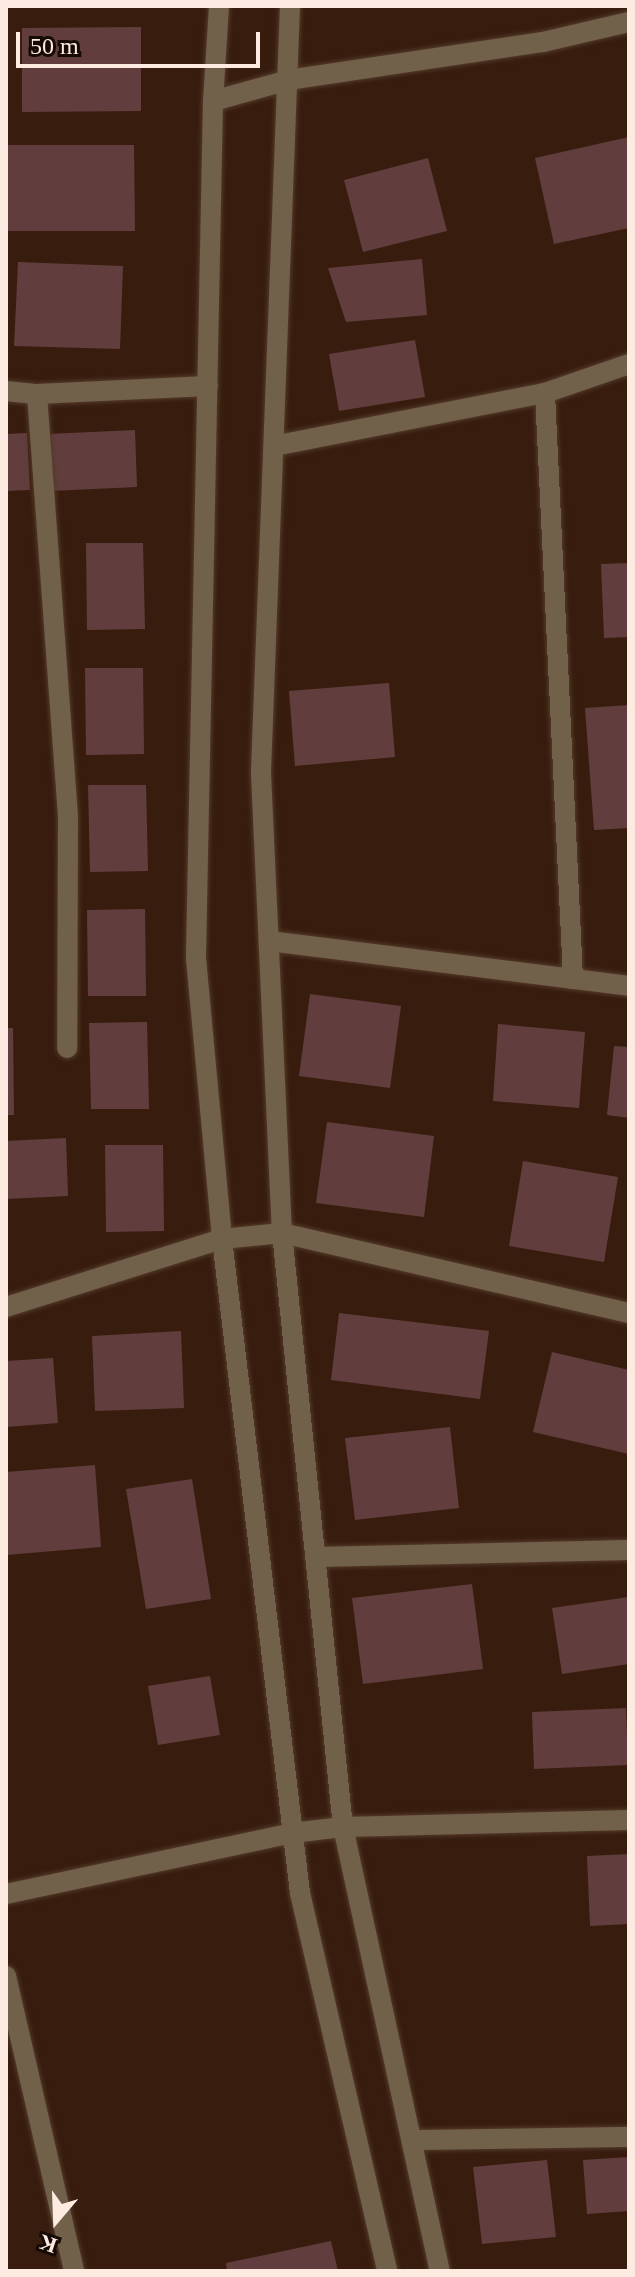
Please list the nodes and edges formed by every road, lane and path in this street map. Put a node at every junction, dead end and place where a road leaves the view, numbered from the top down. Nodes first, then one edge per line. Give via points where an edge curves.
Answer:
1 (219, 6) edge
2 (290, 6) edge
3 (629, 22) edge
4 (288, 80) junction
5 (213, 101) junction
6 (629, 364) edge
7 (208, 386) junction
8 (6, 391) edge
9 (545, 393) junction
10 (37, 394) junction
11 (274, 446) junction
12 (269, 941) junction
13 (573, 979) junction
14 (629, 986) edge
15 (67, 1048) dead end
16 (282, 1233) junction
17 (222, 1239) junction
18 (6, 1307) edge
19 (629, 1313) edge
20 (629, 1550) edge
21 (315, 1557) junction
22 (629, 1820) edge
23 (343, 1827) junction
24 (292, 1833) junction
25 (6, 1894) edge
26 (6, 1976) edge
27 (629, 2137) edge
28 (412, 2140) junction
29 (74, 2271) edge
30 (387, 2271) edge
31 (440, 2271) edge

1 - 5 street
2 - 4 street
3 - 4 street via 543,42
4 - 5 street
4 - 11 street
5 - 7 street
6 - 9 street
7 - 10 street
7 - 17 street via 196,958
8 - 10 street
9 - 11 street
9 - 13 street
10 - 15 street via 68,817
11 - 12 street via 261,773
12 - 13 street
12 - 16 street
13 - 14 street
16 - 17 street
16 - 19 street
16 - 21 street
17 - 18 street
17 - 24 street
20 - 21 street
21 - 23 street
22 - 23 street
23 - 24 street
23 - 28 street
24 - 25 street
24 - 30 street via 300,1893
26 - 29 street
27 - 28 street
28 - 31 street

